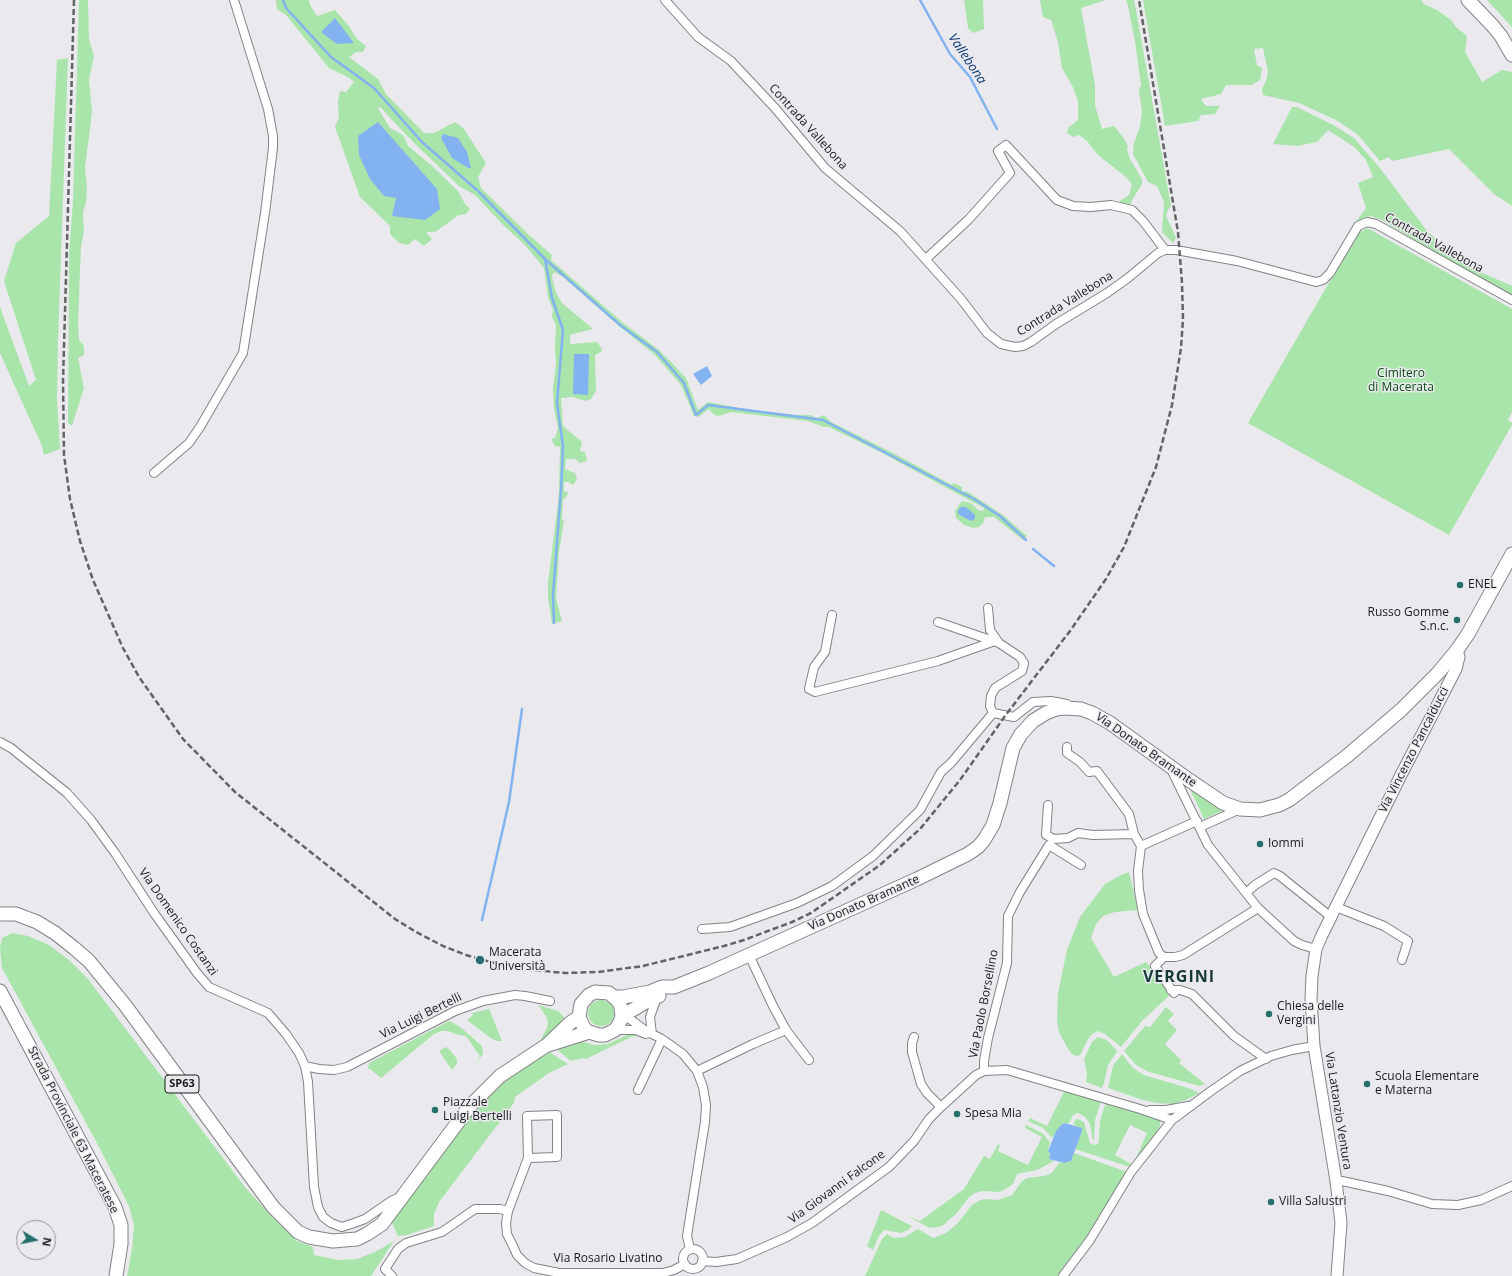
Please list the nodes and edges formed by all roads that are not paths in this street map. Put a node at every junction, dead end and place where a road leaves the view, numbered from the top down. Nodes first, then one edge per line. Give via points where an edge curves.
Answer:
1 (234, 0) edge
2 (665, 0) edge
3 (1468, 0) edge
4 (1478, 0) edge
5 (1512, 43) edge
6 (1512, 55) edge
7 (1166, 250) junction
8 (926, 260) junction
9 (1512, 300) edge
10 (154, 473) dead end
11 (1512, 554) edge
12 (1508, 569) edge
13 (988, 608) dead end
14 (832, 615) dead end
15 (938, 622) dead end
16 (995, 642) junction
17 (1457, 650) junction
18 (1081, 709) junction
19 (993, 713) junction
20 (0, 742) edge
21 (1067, 747) dead end
22 (1168, 765) junction
23 (1048, 805) dead end
24 (1240, 809) junction
25 (1199, 824) junction
26 (1134, 834) junction
27 (1141, 846) junction
28 (1081, 865) dead end
29 (1246, 893) junction
30 (1336, 907) junction
31 (1258, 908) junction
32 (0, 914) edge
33 (1331, 917) junction
34 (702, 929) dead end
35 (1316, 949) junction
36 (749, 955) junction
37 (1164, 957) junction
38 (1402, 960) dead end
39 (674, 987) junction
40 (0, 991) edge
41 (614, 997) junction
42 (657, 997) junction
43 (550, 1001) dead end
44 (622, 1016) junction
45 (579, 1017) junction
46 (615, 1030) junction
47 (786, 1030) junction
48 (589, 1032) junction
49 (652, 1034) junction
50 (914, 1037) dead end
51 (662, 1039) junction
52 (546, 1045) junction
53 (1314, 1046) junction
54 (1266, 1058) junction
55 (808, 1060) dead end
56 (305, 1066) junction
57 (697, 1071) junction
58 (984, 1071) junction
59 (638, 1090) dead end
60 (1191, 1106) junction
61 (941, 1107) junction
62 (1140, 1109) junction
63 (1172, 1120) junction
64 (528, 1158) junction
65 (1336, 1181) junction
66 (1512, 1186) edge
67 (405, 1195) junction
68 (508, 1211) junction
69 (690, 1249) junction
70 (702, 1261) junction
71 (685, 1264) junction
72 (663, 1274) edge
73 (116, 1276) edge
74 (392, 1276) edge
75 (1063, 1276) edge
76 (1337, 1276) edge

1 - 10 street via 268,108 273,136 265,213 243,353 189,443
2 - 8 street, Contrada Vallebona via 698,38 732,61 825,168 900,231
3 - 6 main road via 1496,30
4 - 5 main road via 1498,22
7 - 8 street, Contrada Vallebona via 1158,253 1107,293 1032,342 1015,347 995,340
7 - 8 street via 1132,210 1111,205 1073,206 1056,200 1006,144 998,151 1010,174 969,219
7 - 9 street, Contrada Vallebona via 1236,262 1316,282 1323,280 1330,273 1358,226 1367,222 1376,224
11 - 12 main road, Via Vincenzo Pancalducci
12 - 17 main road, Via Vincenzo Pancalducci
13 - 16 street via 990,630
14 - 16 street via 825,652 814,666 809,689 815,692 938,661
15 - 16 street
16 - 19 street via 1020,657 1024,663 1022,671 996,688 991,696 990,706
17 - 24 main road, Via Donato Bramante via 1401,710 1313,783 1279,805 1260,810
17 - 30 main road, Via Vincenzo Pancalducci via 1456,669
18 - 19 street via 1051,701 1033,702 1014,718
18 - 22 main road, Via Donato Bramante via 1092,712 1110,723
18 - 36 main road, Via Donato Bramante via 1064,708 1046,713 1032,721 1021,734 1013,748 993,825 978,847 917,879
19 - 34 street via 952,763 941,772 920,810 873,856 832,886 797,903 730,927
20 - 56 street, Via Domenico Costanzi via 67,793 115,853 154,913 209,986 268,1013 286,1034
21 - 26 street via 1067,753 1089,772 1097,771 1129,814
22 - 24 main road, Via Donato Bramante via 1223,803
22 - 25 street
23 - 26 street via 1046,835 1054,839 1068,838 1078,833
24 - 25 street
25 - 27 street
25 - 29 street via 1208,844
26 - 27 street
27 - 37 street via 1138,871 1143,914 1159,953
28 - 58 street, Via Paolo Borsellino via 1049,846 1008,916 1007,963 988,1038
29 - 31 street
29 - 33 street via 1274,874 1280,876
30 - 33 main road, Via Vincenzo Pancalducci
30 - 38 street via 1384,926 1408,941
31 - 35 street via 1294,941
31 - 37 street via 1183,955
32 - 67 main road, SP63 via 16,914 37,922 89,961 125,1005 273,1208 298,1232 309,1237 333,1241 356,1239 382,1224
33 - 35 main road, Via Vincenzo Pancalducci
35 - 53 main road, Via Lattanzio Ventura via 1311,999
36 - 39 main road, Via Donato Bramante
36 - 47 street
37 - 54 street via 1155,966 1173,993 1180,990 1192,994 1234,1036
39 - 41 main road, Via Donato Bramante
39 - 42 main road, Via Donato Bramante
40 - 73 main road, Strada Provinciale 63 Maceratese via 115,1207 121,1225
41 - 44 main road via 619,1002
41 - 45 main road, Via Donato Bramante via 602,992 589,995 581,1004
42 - 44 main road, Via Donato Bramante
42 - 49 street via 650,1017
43 - 56 street, Via Luigi Bertelli via 515,995 483,1001 455,1011 346,1067 334,1070
44 - 46 main road
44 - 49 street
45 - 48 main road via 580,1023
45 - 52 main road
46 - 48 main road via 605,1035
46 - 49 street via 636,1030
47 - 55 street
47 - 57 street
48 - 52 main road
49 - 51 street
50 - 61 street via 912,1052 921,1084 926,1093
51 - 57 street via 684,1054
51 - 59 street
52 - 67 main road via 500,1076 470,1106
53 - 54 street
53 - 65 main road, Via Lattanzio Ventura
54 - 60 street via 1240,1071
56 - 67 street, Via Domenico Costanzi via 311,1114 314,1187 323,1218 342,1227 365,1220 391,1201
57 - 69 street via 706,1105 687,1236
58 - 61 street, Via Giovanni Falcone via 976,1075
58 - 62 street via 1007,1070
60 - 62 street via 1166,1110
60 - 63 street
61 - 70 street, Via Giovanni Falcone via 889,1167 812,1223 737,1259
62 - 63 street
63 - 75 street via 1131,1172 1090,1240
64 - 64 street, Via Rosario Livatino via 527,1116 557,1115 557,1157
64 - 68 street, Via Rosario Livatino
65 - 66 street via 1388,1191 1432,1204 1458,1205 1482,1200
65 - 76 main road, Via Lattanzio Ventura via 1341,1224
68 - 72 street, Via Rosario Livatino via 507,1234 512,1246 525,1263 534,1268 559,1273
68 - 74 street via 475,1209 442,1232 406,1243 398,1249 385,1269
69 - 70 street via 702,1254
69 - 71 street via 684,1255
70 - 71 street via 700,1266 695,1268 689,1268
71 - 72 street, Via Rosario Livatino

